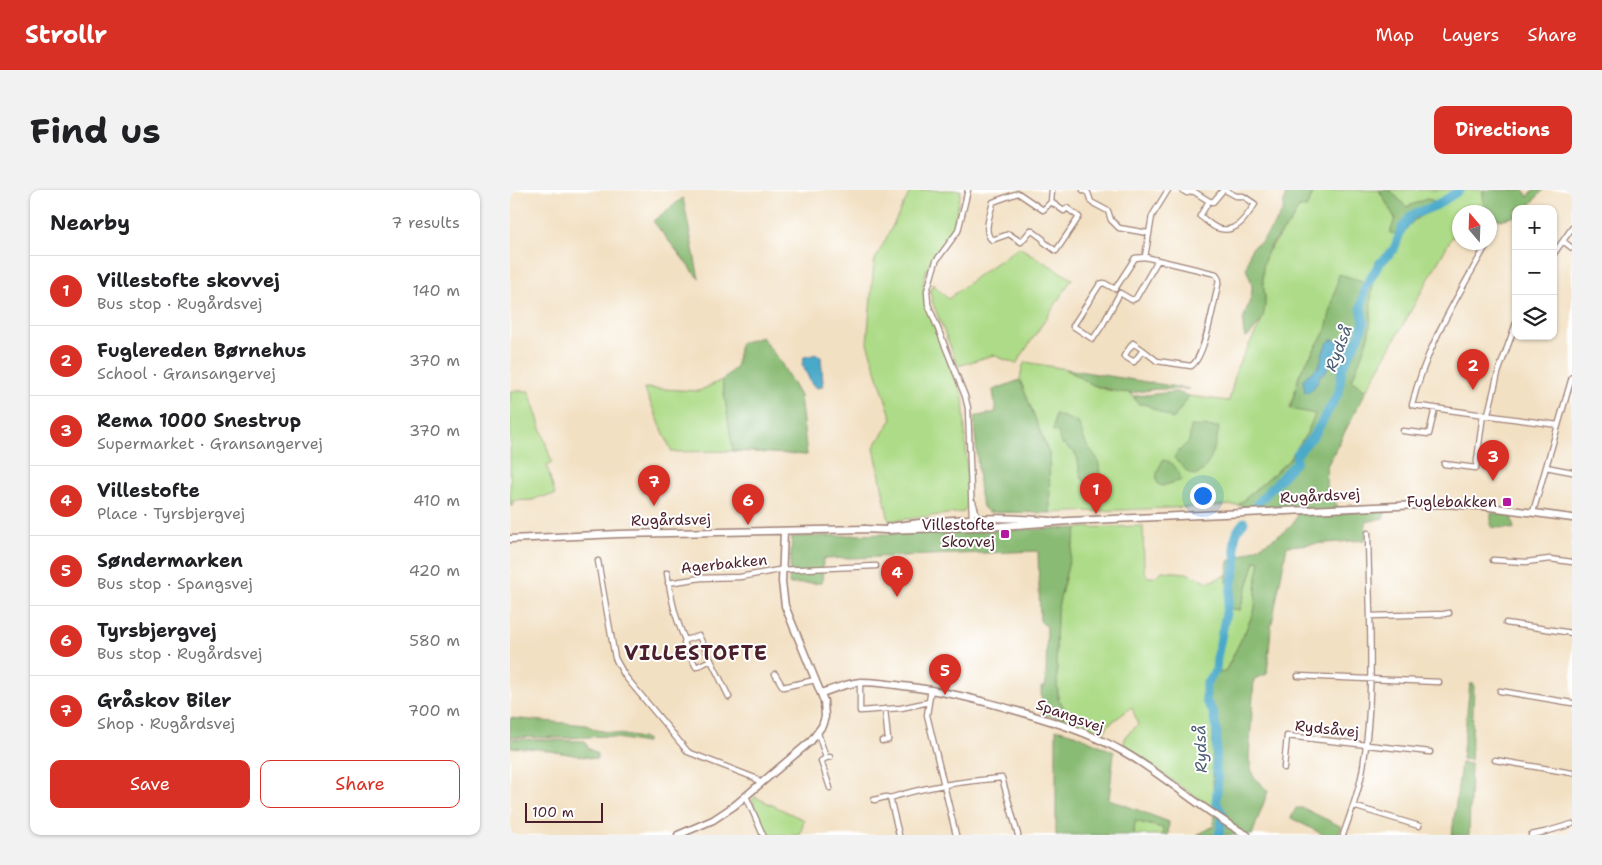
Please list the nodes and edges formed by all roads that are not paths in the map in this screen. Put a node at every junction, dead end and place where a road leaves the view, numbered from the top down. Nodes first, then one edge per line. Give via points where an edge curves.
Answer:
1 (968, 190) edge
2 (1052, 190) edge
3 (1083, 190) edge
4 (1168, 190) edge
5 (1182, 190) edge
6 (1193, 190) edge
7 (1224, 190) edge
8 (1016, 191) edge
9 (1209, 201) junction
10 (1052, 202) junction
11 (1572, 228) edge
12 (1148, 233) junction
13 (1563, 241) junction
14 (1572, 248) edge
15 (1485, 250) edge
16 (1557, 250) edge
17 (1145, 257) junction
18 (1158, 260) junction
19 (1512, 334) edge
20 (1143, 350) junction
21 (1572, 377) edge
22 (1569, 396) edge
23 (1435, 408) junction
24 (1485, 414) junction
25 (1558, 425) junction
26 (1403, 431) dead end
27 (1444, 464) dead end
28 (1546, 467) junction
29 (1572, 472) edge
30 (1533, 512) junction
31 (1572, 518) edge
32 (975, 523) junction
33 (864, 529) junction
34 (784, 531) junction
35 (1368, 533) dead end
36 (510, 539) edge
37 (1493, 560) dead end
38 (598, 562) dead end
39 (1572, 562) edge
40 (876, 566) dead end
41 (783, 570) junction
42 (667, 573) dead end
43 (668, 583) junction
44 (1449, 613) dead end
45 (1370, 616) junction
46 (1506, 622) dead end
47 (1572, 633) edge
48 (685, 640) junction
49 (711, 660) junction
50 (775, 674) dead end
51 (1298, 676) dead end
52 (1370, 678) junction
53 (815, 680) junction
54 (860, 682) junction
55 (1439, 682) dead end
56 (931, 689) junction
57 (1500, 691) dead end
58 (821, 693) junction
59 (729, 697) dead end
60 (929, 702) junction
61 (1572, 703) edge
62 (885, 709) junction
63 (818, 733) junction
64 (882, 740) dead end
65 (1366, 745) junction
66 (1430, 752) dead end
67 (1495, 760) dead end
68 (1284, 768) dead end
69 (1572, 773) edge
70 (761, 784) junction
71 (943, 784) junction
72 (830, 788) dead end
73 (746, 796) junction
74 (890, 798) junction
75 (874, 800) dead end
76 (1354, 806) junction
77 (1572, 824) edge
78 (1419, 826) dead end
79 (678, 835) edge
80 (763, 835) edge
81 (899, 835) edge
82 (956, 835) edge
83 (1018, 835) edge
84 (1247, 835) edge
85 (1343, 835) edge
86 (1531, 835) edge

1 - 32 street via 958,231 936,261 928,304 966,396
2 - 10 street
3 - 12 street via 1088,192 1091,202 1108,211 1119,228
4 - 12 street via 1152,216
5 - 6 street via 1187,193
6 - 9 street
7 - 9 street via 1213,202
7 - 9 street via 1243,196 1254,204 1243,223 1231,229 1217,228 1200,216
8 - 10 street via 1043,210
8 - 10 street via 993,202 986,232 988,238 992,240 1009,234 1021,242 1031,230 1056,251 1079,217
11 - 13 street
12 - 17 street
13 - 14 street
13 - 16 street
15 - 23 street via 1438,332 1417,383 1412,405
17 - 18 street
17 - 18 street via 1135,258 1115,288 1100,284 1073,326 1092,339 1120,293 1132,300 1136,298
18 - 20 street via 1216,274 1219,280 1211,321 1194,364 1157,361
19 - 24 street
20 - 20 street via 1134,362 1124,356 1133,343
21 - 22 street
22 - 25 street
23 - 24 street
23 - 26 street via 1429,434
24 - 25 street
24 - 27 street via 1476,468
25 - 28 street
28 - 29 street
28 - 30 street
30 - 31 main road, Rugårdsvej
30 - 32 main road, Rugårdsvej via 1441,504 1069,521 1020,518
32 - 33 main road, Rugårdsvej via 921,522
32 - 33 main road, Rugårdsvej via 932,529
33 - 34 main road, Rugårdsvej
34 - 36 main road, Rugårdsvej
34 - 41 main road
35 - 45 street, Rydsåvej
37 - 39 street via 1526,562 1550,558
38 - 70 street via 616,658 625,676 688,752 755,778
40 - 41 street, Agerbakken
41 - 43 street, Agerbakken
41 - 53 main road via 783,594 788,615
42 - 43 street, Agerbakken
43 - 48 street, Agerbakken via 676,620
44 - 45 street
45 - 52 street, Rydsåvej
46 - 47 street
48 - 49 street via 699,636
48 - 49 street, Agerbakken via 696,667
49 - 59 street
50 - 53 street via 783,687
51 - 52 street
52 - 55 street
52 - 65 street, Rydsåvej
53 - 58 main road
54 - 56 main road, Spangsvej
54 - 58 main road, Spangsvej
54 - 62 street via 860,711
56 - 60 street
56 - 84 main road, Spangsvej via 1063,724 1094,736 1125,753
57 - 61 street
58 - 63 main road via 825,718
60 - 62 street
60 - 71 street via 927,715
62 - 64 street via 888,740
63 - 70 main road
63 - 72 street via 828,757 821,760
65 - 66 street, Rydsåvej
65 - 68 street, Rydsåvej via 1287,736
65 - 76 street, Rydsåvej
67 - 69 street
70 - 73 main road
71 - 74 street
71 - 82 street
71 - 83 street via 1002,778
73 - 79 main road via 722,814
73 - 80 street
74 - 75 street
74 - 81 street
76 - 78 street
76 - 85 street, Rydsåvej
77 - 86 street

